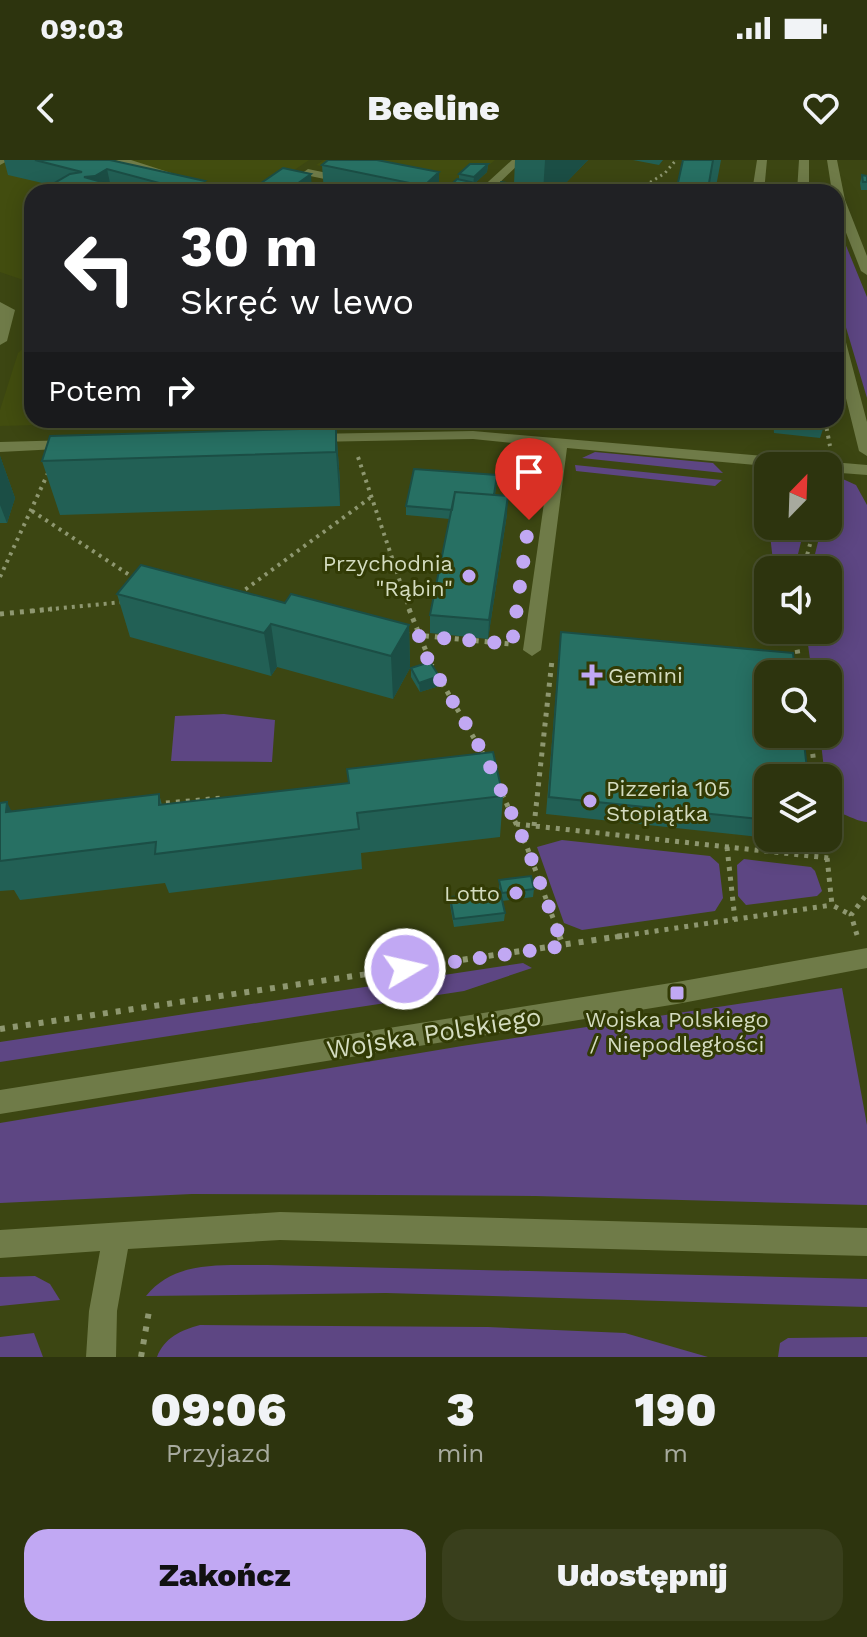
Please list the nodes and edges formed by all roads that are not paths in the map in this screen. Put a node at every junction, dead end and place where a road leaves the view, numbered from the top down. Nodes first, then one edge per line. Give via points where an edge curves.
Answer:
1 (120, 160) edge
2 (518, 160) edge
3 (762, 160) edge
4 (804, 160) edge
5 (832, 162) edge
6 (198, 184) edge
7 (291, 184) edge
8 (366, 184) edge
9 (492, 184) edge
10 (759, 184) edge
11 (803, 184) edge
12 (836, 184) edge
13 (844, 213) edge
14 (867, 271) edge
15 (0, 306) edge
16 (0, 341) edge
17 (844, 362) edge
18 (329, 428) edge
19 (328, 437) junction
20 (300, 438) edge
21 (560, 443) junction
22 (94, 444) edge
23 (0, 447) edge
24 (867, 451) edge
25 (754, 460) edge
26 (842, 468) edge
27 (867, 470) edge
28 (532, 650) dead end
29 (866, 957) edge
30 (0, 1102) edge
31 (117, 1237) junction
32 (867, 1242) edge
33 (0, 1244) edge
34 (101, 1357) edge

1 - 6 street
2 - 9 street
3 - 10 street
4 - 5 street
4 - 11 street
5 - 12 street
7 - 8 street via 308,172
13 - 14 street
15 - 16 street via 9,310
17 - 24 street
18 - 19 street
19 - 20 street
19 - 21 street via 473,435
21 - 25 street
21 - 28 street
22 - 23 street
26 - 27 street
29 - 30 street, Wojska Polskiego via 661,996
31 - 32 street via 280,1226
31 - 33 street
31 - 34 street via 103,1311

